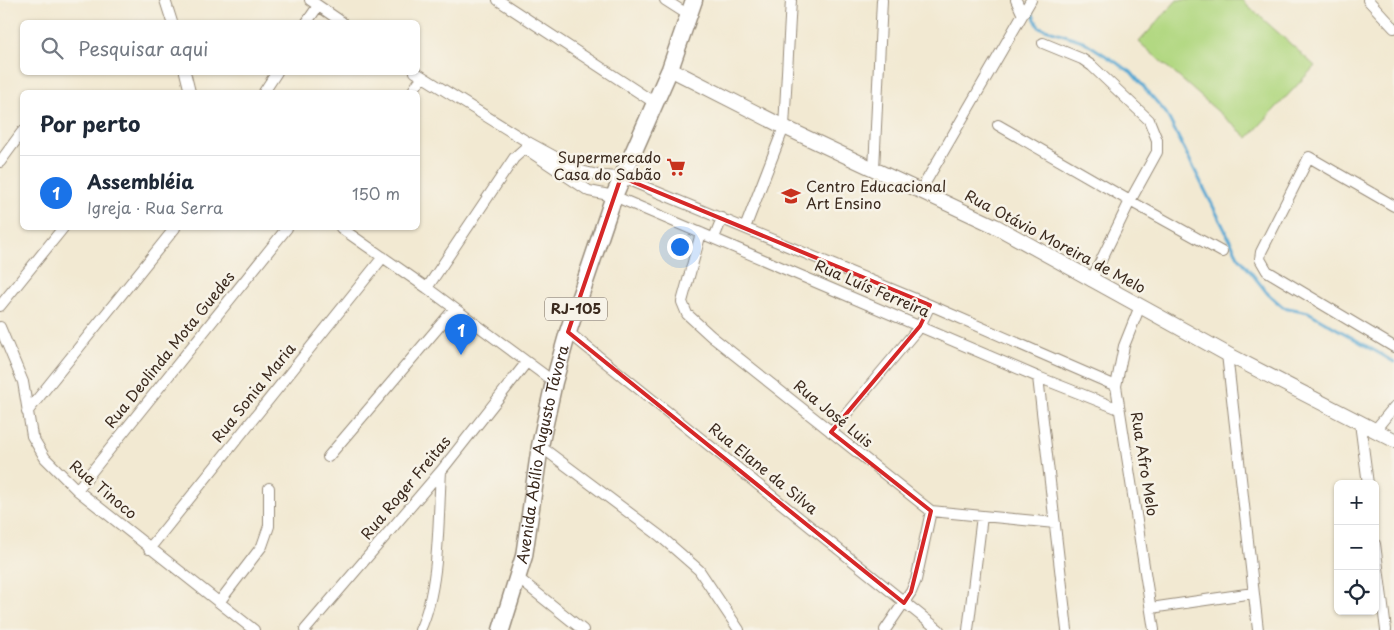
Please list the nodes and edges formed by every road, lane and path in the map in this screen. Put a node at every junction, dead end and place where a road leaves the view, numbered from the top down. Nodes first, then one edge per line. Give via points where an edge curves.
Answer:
1 (165, 0) edge
2 (498, 0) edge
3 (665, 0) edge
4 (694, 0) edge
5 (791, 0) edge
6 (882, 0) edge
7 (1016, 0) edge
8 (1368, 0) edge
9 (314, 3) edge
10 (1026, 7) edge
11 (690, 16) junction
12 (171, 20) edge
13 (308, 20) edge
14 (339, 20) edge
15 (1394, 28) edge
16 (1042, 43) dead end
17 (670, 68) junction
18 (186, 75) edge
19 (275, 75) edge
20 (418, 75) edge
21 (190, 90) edge
22 (265, 90) edge
23 (413, 90) edge
24 (655, 103) junction
25 (998, 125) dead end
26 (784, 127) junction
27 (20, 135) edge
28 (0, 162) edge
29 (874, 169) junction
30 (621, 177) junction
31 (921, 190) junction
32 (614, 196) junction
33 (1130, 202) junction
34 (1394, 206) edge
35 (722, 218) junction
36 (745, 228) junction
37 (61, 230) edge
38 (173, 230) edge
39 (285, 230) edge
40 (344, 230) edge
41 (701, 232) junction
42 (714, 238) junction
43 (1222, 252) dead end
44 (383, 257) junction
45 (1091, 280) junction
46 (427, 288) junction
47 (930, 305) junction
48 (0, 306) edge
49 (1140, 306) junction
50 (454, 309) junction
51 (920, 326) junction
52 (0, 327) edge
53 (568, 332) junction
54 (1394, 347) edge
55 (1227, 354) junction
56 (526, 363) junction
57 (1038, 377) junction
58 (554, 382) junction
59 (1116, 386) junction
60 (1394, 407) edge
61 (1120, 409) junction
62 (27, 412) junction
63 (1360, 423) junction
64 (1376, 430) junction
65 (831, 432) junction
66 (1394, 440) edge
67 (540, 446) junction
68 (328, 457) dead end
69 (441, 471) junction
70 (1367, 480) edge
71 (269, 488) dead end
72 (77, 490) junction
73 (931, 511) junction
74 (982, 516) junction
75 (1055, 523) junction
76 (149, 548) junction
77 (1378, 570) edge
78 (518, 578) junction
79 (1253, 593) junction
80 (220, 601) junction
81 (904, 603) junction
82 (1151, 608) junction
83 (254, 630) edge
84 (305, 630) edge
85 (420, 630) edge
86 (501, 630) edge
87 (583, 630) edge
88 (739, 630) edge
89 (885, 630) edge
90 (939, 630) edge
91 (968, 630) edge
92 (1067, 630) edge
93 (1154, 630) edge
94 (1258, 630) edge
95 (1386, 630) edge

1 - 12 street
2 - 24 street
3 - 11 street
4 - 11 main road, Avenida Abílio Augusto Távora / RJ-105
5 - 26 street
6 - 29 street
7 - 10 street
8 - 15 street
9 - 13 street
9 - 14 street
10 - 31 street
11 - 17 main road, Avenida Abílio Augusto Távora / RJ-105
16 - 33 street via 1087,62 1149,120 1157,140 1157,152
17 - 24 main road, Avenida Abílio Augusto Távora / RJ-105
17 - 26 street, Rua Otávio Moreira de Melo
18 - 21 street
19 - 22 street
20 - 23 street
20 - 30 street, Rua Luís Ferreira via 587,174
24 - 30 main road, Avenida Abílio Augusto Távora / RJ-105
25 - 33 street
26 - 29 street, Rua Otávio Moreira de Melo
26 - 36 street
27 - 28 street
29 - 31 street, Rua Otávio Moreira de Melo
30 - 32 main road, Avenida Abílio Augusto Távora / RJ-105
30 - 35 street, Rua Luís Ferreira
31 - 45 street, Rua Otávio Moreira de Melo via 995,226
32 - 41 street, Rua Luís Ferreira
32 - 46 street, Rua Luís Ferreira via 581,186 528,150 521,150
32 - 53 main road, Avenida Abílio Augusto Távora / RJ-105
33 - 43 street
33 - 45 street
34 - 54 street via 1309,157 1260,259 1268,271
35 - 36 street, Rua Luís Ferreira
35 - 42 street
36 - 47 street, Rua Luís Ferreira
37 - 48 street
38 - 62 street
39 - 72 street, Rua Deolinda Mota Guedes
40 - 44 street
41 - 42 street, Rua Luís Ferreira
41 - 65 street, Rua José Luis via 684,290 684,309 704,330
42 - 51 street, Rua Luís Ferreira
44 - 46 street
44 - 76 street, Rua Sonia Maria
45 - 49 street, Rua Otávio Moreira de Melo
46 - 50 street
47 - 51 street
47 - 59 street, Rua Luís Ferreira
49 - 55 street, Rua Otávio Moreira de Melo
49 - 59 street, Rua Afro Melo via 1124,346
50 - 56 street
50 - 68 street
51 - 57 street, Rua Luís Ferreira
51 - 65 street
52 - 62 street, Rua Tinoco via 23,382
53 - 58 main road, Avenida Abílio Augusto Távora / RJ-105
53 - 81 street, Rua Elane da Silva
55 - 63 street, Rua Otávio Moreira de Melo
55 - 79 street
56 - 58 street
56 - 69 street, Rua Roger Freitas
57 - 61 street, Rua Luís Ferreira
57 - 75 street
58 - 67 main road, Avenida Abílio Augusto Távora / RJ-105
59 - 61 street, Rua Afro Melo
60 - 64 street
61 - 82 street, Rua Afro Melo
62 - 72 street, Rua Tinoco via 36,446
63 - 64 street, Rua Otávio Moreira de Melo
63 - 70 street
64 - 66 street, Rua Otávio Moreira de Melo
65 - 73 street, Rua José Luis
67 - 78 main road, Avenida Abílio Augusto Távora / RJ-105
67 - 88 street via 660,536 699,570
69 - 84 street, Rua Roger Freitas
69 - 85 street via 432,584
71 - 80 street via 268,526 262,546
72 - 76 street, Rua Tinoco
73 - 74 street
73 - 81 street via 916,580
74 - 75 street
74 - 91 street
75 - 92 street
76 - 80 street, Rua Tinoco
77 - 95 street
78 - 86 main road, Avenida Abílio Augusto Távora / RJ-105
78 - 87 street
79 - 82 street
79 - 94 street
80 - 83 street, Rua Tinoco
81 - 89 street
81 - 90 street, Rua Elane da Silva
82 - 93 street, Rua Afro Melo

